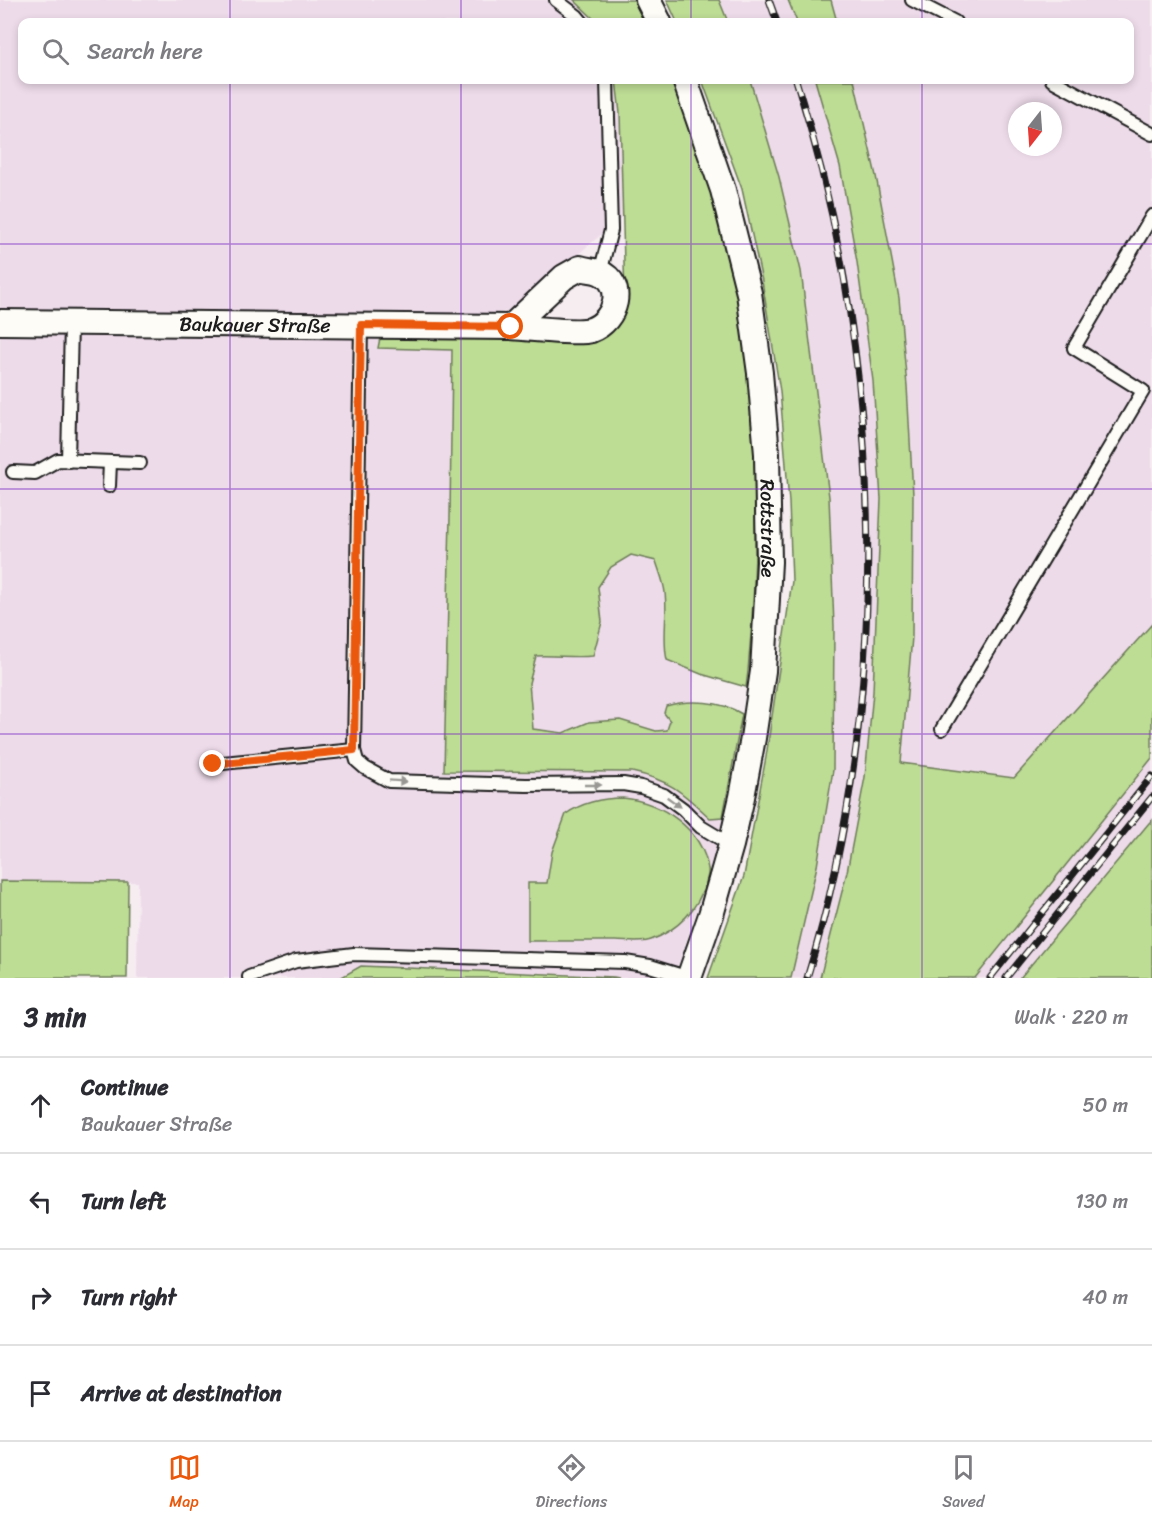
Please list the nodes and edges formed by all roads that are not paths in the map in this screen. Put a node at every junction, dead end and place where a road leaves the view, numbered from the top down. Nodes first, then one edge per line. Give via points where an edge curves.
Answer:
1 (556, 0) edge
2 (648, 0) edge
3 (912, 0) edge
4 (579, 18) edge
5 (657, 18) edge
6 (947, 18) edge
7 (607, 84) edge
8 (687, 84) edge
9 (1059, 84) edge
10 (1152, 134) edge
11 (1152, 216) edge
12 (600, 273) junction
13 (0, 322) edge
14 (71, 324) junction
15 (361, 325) junction
16 (511, 327) junction
17 (68, 461) junction
18 (110, 462) junction
19 (140, 462) dead end
20 (12, 472) dead end
21 (109, 486) dead end
22 (942, 729) dead end
23 (354, 750) junction
24 (213, 764) dead end
25 (731, 845) junction
26 (249, 977) edge
27 (689, 978) edge

1 - 4 lane
2 - 5 street
3 - 6 lane
7 - 12 lane via 610,230
8 - 25 street, Rottstraße via 723,190 749,293 767,454 769,562 763,671
9 - 10 lane
11 - 22 lane via 1074,348 1143,391
12 - 16 street via 580,268 564,277
12 - 16 street, Baukauer Straße via 612,284 616,300 612,314 601,325 588,331
13 - 14 street, Baukauer Straße
14 - 15 street, Baukauer Straße
14 - 17 lane
15 - 16 street, Baukauer Straße
15 - 23 lane
17 - 18 lane
17 - 20 lane via 58,460 35,473
18 - 19 lane
18 - 21 lane
23 - 24 lane
23 -> 25 lane via 357,761 389,781 641,787 664,795 713,836
25 - 27 street, Rottstraße
26 - 27 lane via 296,961 354,954 625,962

